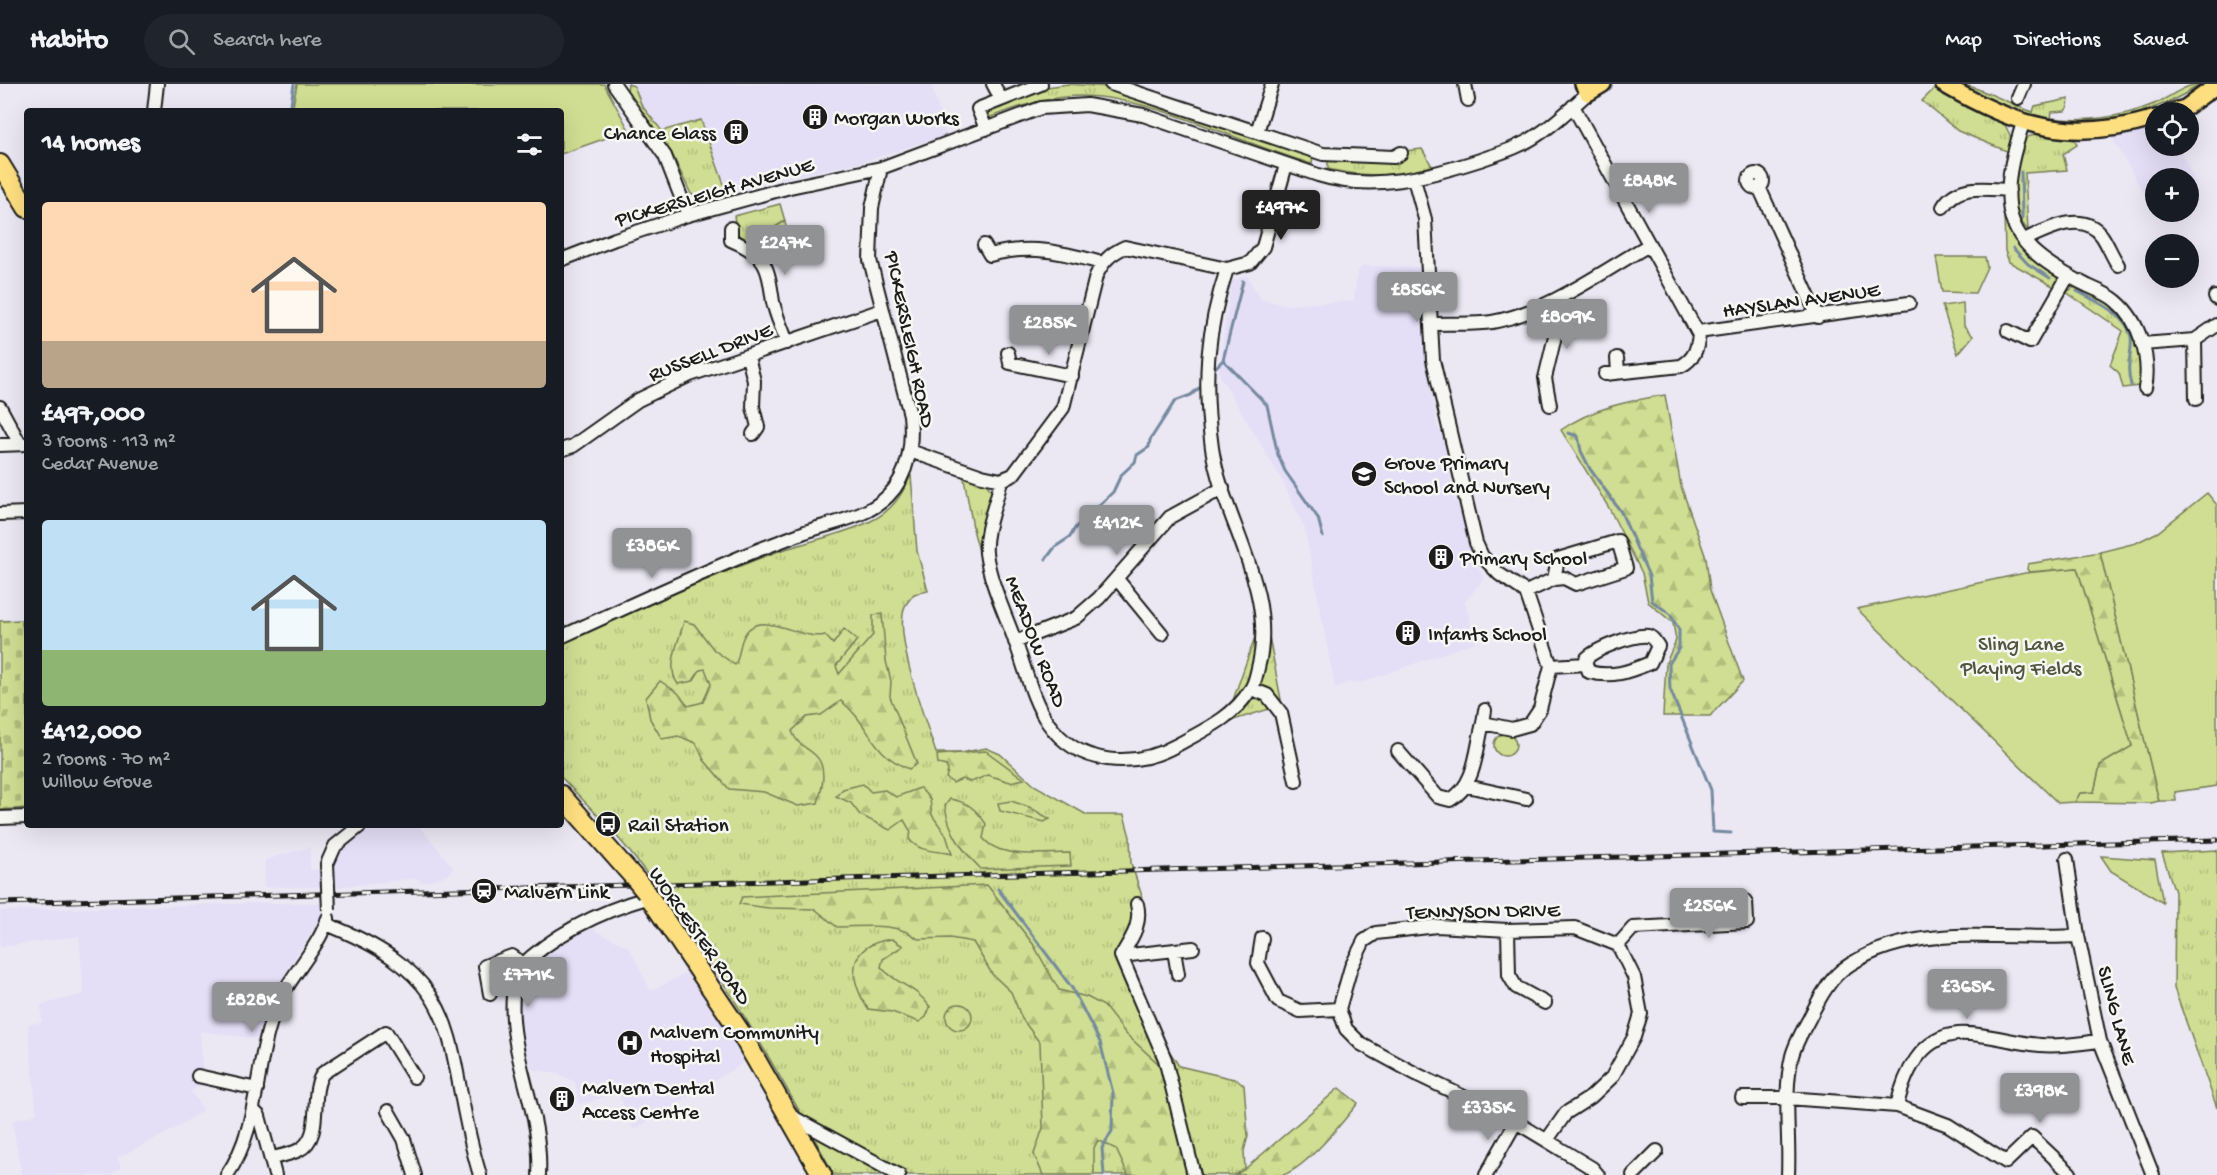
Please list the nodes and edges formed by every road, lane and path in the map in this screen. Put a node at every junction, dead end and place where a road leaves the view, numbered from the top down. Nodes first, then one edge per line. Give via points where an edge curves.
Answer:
1 (158, 84) edge
2 (614, 84) edge
3 (993, 84) edge
4 (1041, 84) edge
5 (1113, 84) edge
6 (1272, 84) edge
7 (1465, 84) edge
8 (1603, 84) edge
9 (1943, 84) edge
10 (2024, 84) edge
11 (2217, 85) edge
12 (1585, 88) edge
13 (2018, 98) dead end
14 (1001, 99) junction
15 (1468, 100) dead end
16 (2193, 102) edge
17 (1573, 106) junction
18 (154, 108) edge
19 (2145, 120) edge
20 (2022, 123) junction
21 (986, 129) junction
22 (1257, 132) junction
23 (1401, 153) dead end
24 (1323, 154) junction
25 (0, 164) edge
26 (1286, 165) junction
27 (881, 168) junction
28 (1318, 175) junction
29 (1414, 179) junction
30 (1759, 188) dead end
31 (2009, 190) junction
32 (1944, 199) dead end
33 (24, 203) edge
34 (688, 215) junction
35 (731, 228) dead end
36 (2024, 240) junction
37 (1649, 245) junction
38 (987, 255) dead end
39 (564, 259) edge
40 (1102, 263) junction
41 (2118, 265) dead end
42 (1227, 269) junction
43 (2068, 276) junction
44 (1909, 303) dead end
45 (1546, 304) junction
46 (882, 310) junction
47 (1818, 317) junction
48 (1432, 324) junction
49 (2217, 325) edge
50 (2008, 331) dead end
51 (1698, 334) junction
52 (2195, 340) junction
53 (787, 343) junction
54 (2142, 344) junction
55 (748, 357) junction
56 (1617, 358) dead end
57 (1007, 362) dead end
58 (1618, 372) junction
59 (1605, 374) dead end
60 (1072, 376) junction
61 (2145, 388) dead end
62 (2199, 392) dead end
63 (1550, 405) dead end
64 (0, 407) edge
65 (760, 430) dead end
66 (23, 444) edge
67 (0, 445) edge
68 (564, 449) edge
69 (910, 451) junction
70 (1001, 480) junction
71 (1222, 488) junction
72 (24, 513) edge
73 (0, 514) edge
74 (1117, 579) junction
75 (1554, 579) junction
76 (1526, 592) junction
77 (1162, 634) dead end
78 (564, 636) edge
79 (1015, 642) junction
80 (1586, 664) junction
81 (1551, 666) junction
82 (1252, 689) junction
83 (1398, 751) dead end
84 (1296, 781) dead end
85 (1467, 786) junction
86 (564, 798) edge
87 (1526, 799) dead end
88 (0, 818) edge
89 (24, 818) edge
90 (357, 828) edge
91 (2067, 859) dead end
92 (644, 890) junction
93 (1746, 900) dead end
94 (1137, 904) dead end
95 (326, 924) junction
96 (1509, 930) junction
97 (2078, 936) junction
98 (1262, 938) dead end
99 (1618, 945) junction
100 (1193, 948) dead end
101 (1174, 951) junction
102 (1121, 956) junction
103 (523, 964) junction
104 (1178, 974) dead end
105 (490, 994) dead end
106 (1545, 1003) dead end
107 (1339, 1009) junction
108 (2100, 1041) junction
109 (198, 1076) dead end
110 (414, 1077) dead end
111 (257, 1089) junction
112 (1742, 1098) dead end
113 (1787, 1098) junction
114 (1897, 1106) junction
115 (253, 1110) junction
116 (387, 1111) dead end
117 (789, 1115) junction
118 (1516, 1122) junction
119 (1547, 1140) junction
120 (1657, 1151) dead end
121 (272, 1158) junction
122 (2070, 1173) dead end
123 (227, 1175) edge
124 (275, 1175) edge
125 (415, 1175) edge
126 (480, 1175) edge
127 (539, 1175) edge
128 (822, 1175) edge
129 (899, 1175) edge
130 (1194, 1175) edge
131 (1486, 1175) edge
132 (1598, 1175) edge
133 (1633, 1175) edge
134 (1788, 1175) edge
135 (2153, 1175) edge

1 - 18 street
2 - 34 street via 665,156
3 - 14 street
4 - 14 street
5 - 22 street
6 - 22 street
7 - 15 street
8 - 12 main road
9 - 20 main road
10 - 13 street
11 - 16 main road
12 - 17 street
14 - 21 street via 978,109
17 - 29 street via 1539,134 1512,149
17 - 37 street
19 - 20 main road via 2088,131 2043,129
20 - 31 street
21 - 26 street via 1041,108 1087,105 1143,115
21 - 27 street
22 - 24 street
23 - 24 street via 1394,157
24 - 28 street
25 - 33 highway
26 - 28 street
26 - 42 street via 1263,247 1250,263
27 - 34 street, PICKERSLEIGH AVENUE via 790,187
27 - 46 street, PICKERSLEIGH ROAD via 872,208 870,243 873,277
28 - 29 street via 1341,182 1365,183
29 - 48 street via 1425,219
30 - 47 street
31 - 32 street via 1969,188
31 - 36 street via 2008,205
34 - 39 street, PICKERSLEIGH AVENUE
35 - 53 street via 731,240 759,255 769,270 773,303
36 - 41 street via 2071,221 2095,229
36 - 43 street via 2034,254
37 - 45 street
37 - 51 street
38 - 40 street via 1038,248
40 - 42 street via 1125,247
40 - 60 street
42 - 71 street, MEADOW ROAD via 1207,347 1206,378 1212,450
43 - 50 street via 2030,342
43 - 54 street via 2116,301 2130,317
44 - 47 street, HAYSLAN AVENUE
45 - 48 street via 1491,322
45 - 63 street via 1555,336 1545,378
46 - 53 street, RUSSELL DRIVE
46 - 69 street, PICKERSLEIGH ROAD via 910,415
47 - 51 street, HAYSLAN AVENUE
48 - 76 street via 1433,360 1482,556 1499,574
49 - 52 street
51 - 58 street via 1695,354 1680,366
52 - 54 street
52 - 62 street
53 - 55 street, RUSSELL DRIVE
54 - 61 street via 2147,354
55 - 65 street via 754,381 753,407
55 - 68 street, RUSSELL DRIVE via 690,375 638,400
56 - 58 street
57 - 60 street
58 - 59 street
60 - 70 street via 1063,408 1044,437 1013,475
64 - 66 street
66 - 67 street
69 - 70 street
69 - 78 street, PICKERSLEIGH ROAD via 901,477 878,504 723,564
70 - 79 street, MEADOW ROAD via 986,553
71 - 74 street via 1170,517
71 - 82 street, MEADOW ROAD via 1250,564 1260,609 1262,653
72 - 73 street
74 - 77 street
74 - 79 street via 1076,618
75 - 75 street via 1558,559 1618,541 1626,568 1576,584 1564,578
75 - 76 street
76 - 81 street
79 - 82 street, MEADOW ROAD via 1048,723 1075,748 1105,760 1134,760 1166,751 1230,715
80 - 80 street via 1589,672 1606,676 1625,673 1650,663 1658,645 1647,636 1618,643 1592,652
80 - 81 street
81 - 85 street via 1540,710 1530,724 1512,729 1484,716
82 - 84 street via 1267,695 1281,713
83 - 85 street via 1444,800 1457,796
85 - 87 street
86 - 92 highway, WORCESTER ROAD
88 - 89 street
90 - 95 street, bridge via 335,846 327,864
91 - 97 street, SLING LANE
92 - 103 street via 571,928
92 - 117 highway, WORCESTER ROAD via 708,981
93 - 99 street via 1748,922 1633,928
94 - 102 street via 1140,917
95 - 111 street via 285,986 267,1032
95 - 126 street via 385,951 408,967 431,993 453,1046 467,1133
96 - 99 street, TENNYSON DRIVE via 1575,928
96 - 106 street via 1509,975 1516,987
96 - 107 street, TENNYSON DRIVE via 1437,926 1376,933 1364,941 1351,967
97 - 108 street, SLING LANE
97 - 113 street via 1931,937 1882,947 1841,971 1816,1004 1792,1055
98 - 107 street via 1258,963 1278,1001 1300,1011
99 - 119 street via 1634,978 1641,1014 1634,1036 1612,1077 1566,1113
100 - 101 street
101 - 102 street
101 - 104 street
102 - 130 street via 1165,1059
103 - 105 street via 512,956 485,966
103 - 127 street via 513,996 514,1030 535,1118
107 - 118 street via 1346,1029 1361,1044
108 - 114 street via 2042,1046 1957,1034 1932,1043 1913,1061 1902,1081
108 - 135 street, SLING LANE
109 - 111 street
110 - 121 street via 386,1032 322,1073 317,1081 311,1138 301,1150
111 - 115 street
112 - 113 street
113 - 114 street
113 - 134 street
114 - 122 street via 1948,1125 2006,1162 2032,1137
115 - 121 street via 259,1116
115 - 123 street via 239,1158
116 - 125 street via 404,1139
117 - 128 highway, WORCESTER ROAD
117 - 129 street
118 - 119 street
118 - 131 street
119 - 132 street
120 - 133 street
121 - 124 street

